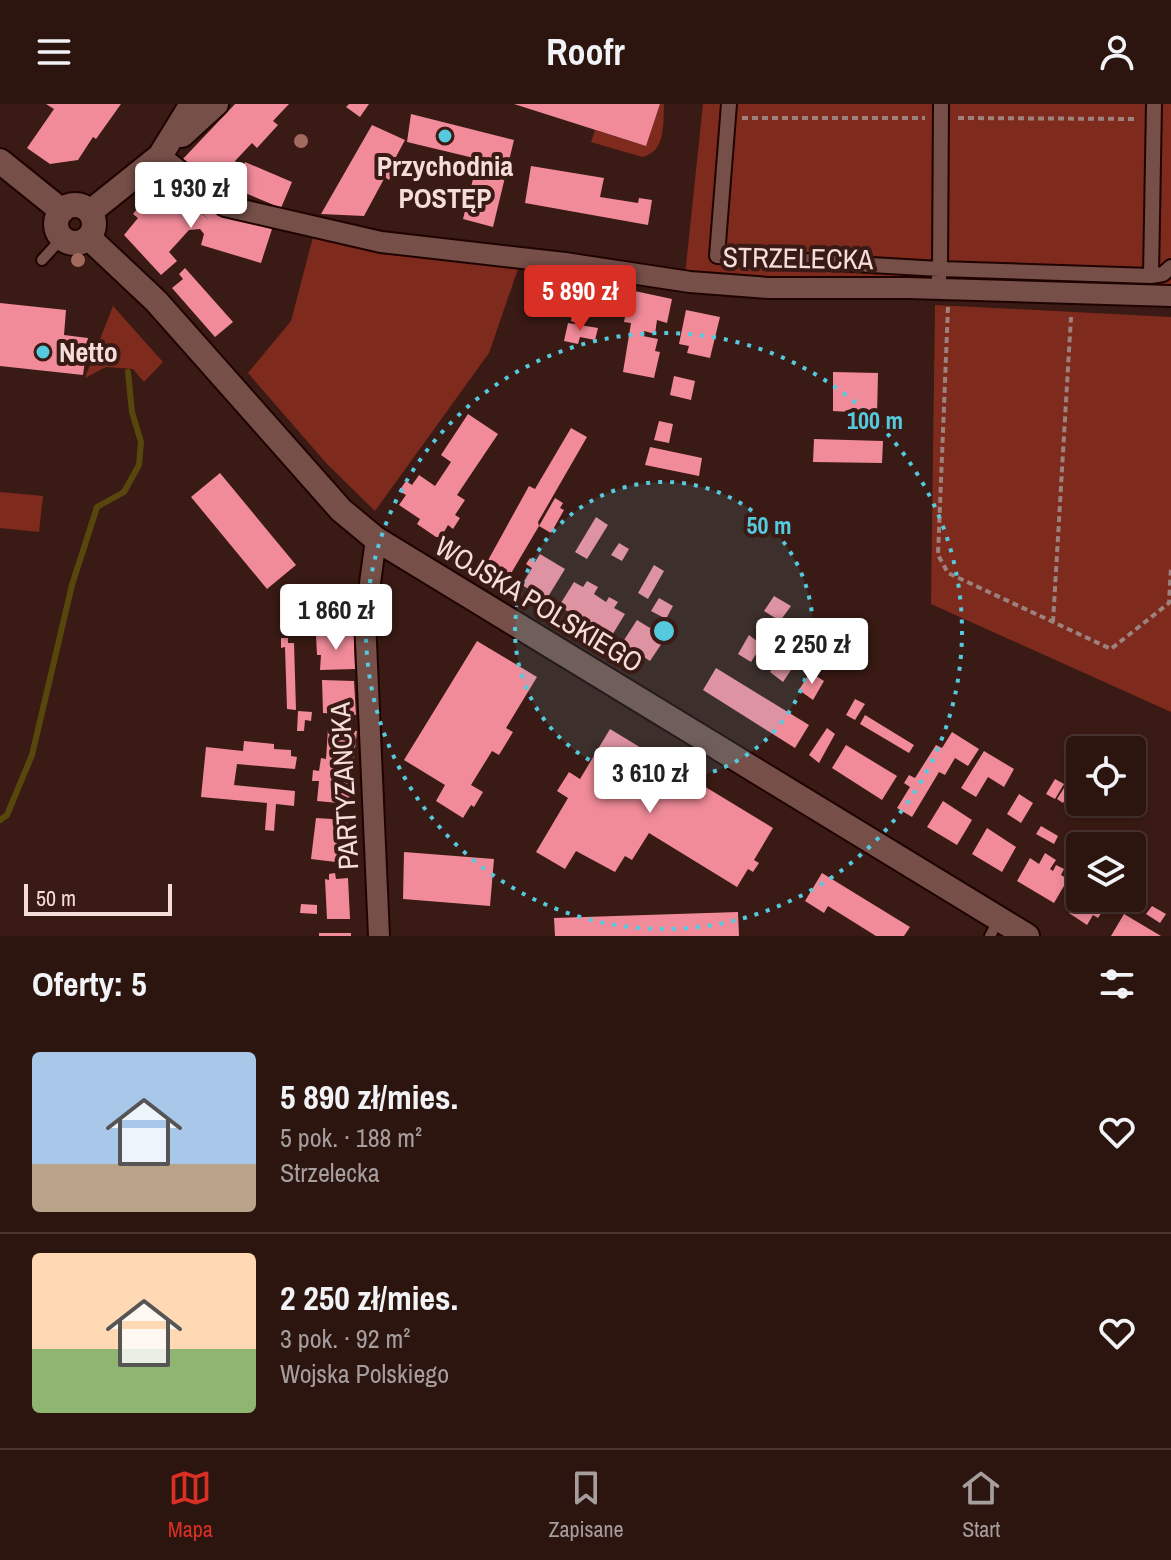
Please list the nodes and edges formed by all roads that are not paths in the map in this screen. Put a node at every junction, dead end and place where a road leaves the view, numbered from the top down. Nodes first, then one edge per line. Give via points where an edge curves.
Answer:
1 (192, 104) edge
2 (216, 104) edge
3 (729, 104) edge
4 (941, 104) edge
5 (1154, 104) edge
6 (160, 156) junction
7 (0, 161) edge
8 (62, 211) junction
9 (90, 212) junction
10 (62, 238) junction
11 (89, 238) junction
12 (42, 260) dead end
13 (1171, 267) edge
14 (1151, 276) junction
15 (942, 282) junction
16 (1171, 296) edge
17 (376, 539) junction
18 (994, 928) edge
19 (379, 936) edge
20 (1027, 936) edge

1 - 6 street
2 - 6 street
3 - 15 street via 717,256
4 - 15 street
5 - 14 street
6 - 9 street
6 - 15 street, STRZELECKA via 225,206 381,242 769,288
7 - 8 street
8 - 9 street via 76,205
8 - 10 street via 56,224
9 - 11 street via 94,228
10 - 11 street via 72,243
10 - 12 lane
11 - 17 street, WOJSKA POLSKIEGO via 156,301 341,510
13 - 14 street
14 - 15 street
15 - 16 street, STRZELECKA
17 - 18 street, WOJSKA POLSKIEGO
17 - 19 street, PARTYZANCKA via 365,620
18 - 20 street, WOJSKA POLSKIEGO

